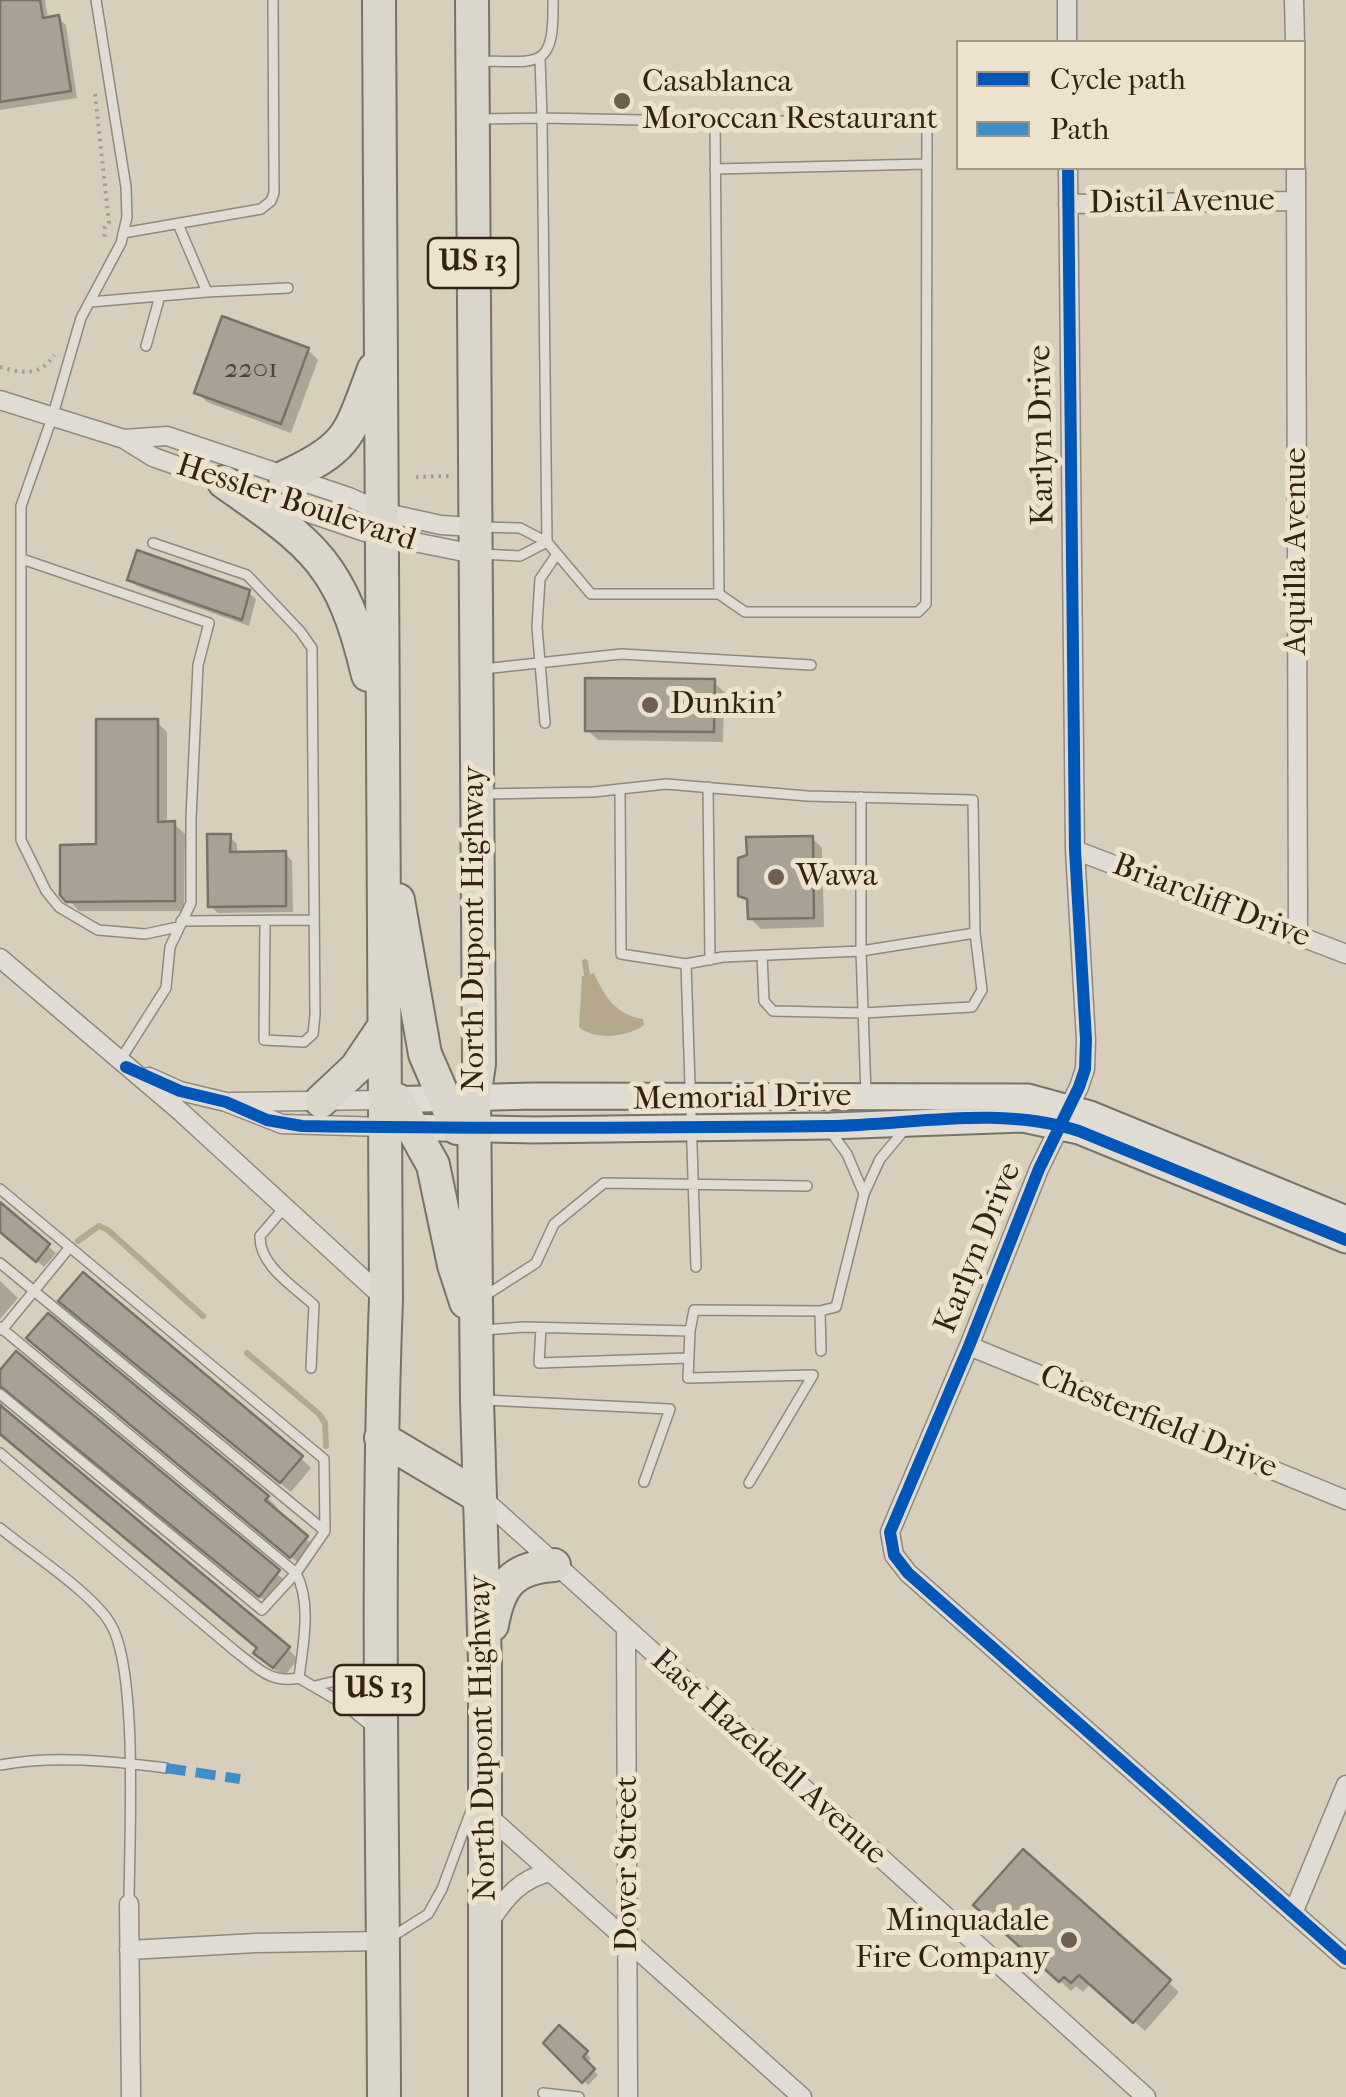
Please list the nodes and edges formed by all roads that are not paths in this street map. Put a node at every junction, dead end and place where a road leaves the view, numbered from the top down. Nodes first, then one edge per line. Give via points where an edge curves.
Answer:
1 (96, 0) edge
2 (273, 0) edge
3 (379, 0) edge
4 (472, 0) edge
5 (553, 0) edge
6 (1067, 0) edge
7 (1294, 0) edge
8 (1068, 40) edge
9 (1294, 40) edge
10 (540, 58) junction
11 (472, 61) junction
12 (472, 118) junction
13 (542, 118) junction
14 (715, 120) junction
15 (927, 164) junction
16 (715, 169) junction
17 (1068, 170) edge
18 (1296, 170) edge
19 (1296, 202) junction
20 (1068, 204) junction
21 (178, 224) junction
22 (123, 234) junction
23 (288, 288) dead end
24 (207, 292) junction
25 (160, 296) junction
26 (90, 302) junction
27 (146, 346) dead end
28 (382, 351) junction
29 (0, 400) edge
30 (52, 418) junction
31 (124, 439) junction
32 (284, 477) junction
33 (224, 482) junction
34 (381, 524) junction
35 (474, 540) junction
36 (548, 542) junction
37 (153, 543) dead end
38 (557, 554) junction
39 (22, 559) junction
40 (718, 594) junction
41 (540, 663) junction
42 (811, 666) dead end
43 (475, 670) junction
44 (545, 723) dead end
45 (382, 735) junction
46 (708, 788) junction
47 (620, 789) junction
48 (476, 794) junction
49 (860, 797) junction
50 (382, 806) junction
51 (1075, 850) junction
52 (314, 920) junction
53 (265, 922) junction
54 (180, 924) junction
55 (975, 934) junction
56 (1298, 935) junction
57 (861, 951) junction
58 (1346, 954) edge
59 (762, 955) junction
60 (0, 958) edge
61 (710, 960) junction
62 (686, 964) junction
63 (863, 1012) junction
64 (383, 1028) junction
65 (123, 1064) junction
66 (692, 1096) junction
67 (866, 1096) junction
68 (321, 1101) junction
69 (226, 1102) junction
70 (462, 1113) junction
71 (395, 1114) junction
72 (1064, 1116) junction
73 (911, 1122) junction
74 (866, 1125) junction
75 (827, 1126) junction
76 (692, 1127) junction
77 (694, 1186) junction
78 (807, 1186) dead end
79 (0, 1189) edge
80 (864, 1194) junction
81 (284, 1208) junction
82 (1346, 1219) edge
83 (1346, 1240) edge
84 (70, 1247) junction
85 (0, 1263) edge
86 (696, 1267) dead end
87 (34, 1291) junction
88 (386, 1299) junction
89 (820, 1311) junction
90 (476, 1316) junction
91 (541, 1328) junction
92 (1, 1330) edge
93 (690, 1331) junction
94 (969, 1346) junction
95 (820, 1352) dead end
96 (688, 1358) junction
97 (310, 1368) dead end
98 (0, 1394) edge
99 (477, 1400) junction
100 (380, 1438) junction
101 (0, 1452) edge
102 (644, 1482) dead end
103 (749, 1483) dead end
104 (480, 1497) junction
105 (1346, 1500) edge
106 (0, 1528) edge
107 (325, 1532) junction
108 (554, 1565) junction
109 (296, 1573) junction
110 (626, 1630) junction
111 (379, 1662) junction
112 (485, 1664) junction
113 (300, 1678) junction
114 (316, 1686) junction
115 (378, 1733) junction
116 (486, 1757) junction
117 (129, 1763) junction
118 (0, 1765) edge
119 (166, 1768) dead end
120 (1346, 1785) edge
121 (486, 1814) junction
122 (550, 1872) junction
123 (129, 1904) joint
124 (1293, 1912) junction
125 (486, 1926) junction
126 (383, 1941) junction
127 (628, 1944) junction
128 (129, 1950) junction
129 (1346, 1960) edge
130 (543, 2093) dead end
131 (1143, 2096) edge
132 (130, 2097) edge
133 (384, 2097) edge
134 (485, 2097) edge
135 (579, 2097) edge
136 (628, 2097) edge
137 (802, 2097) edge

1 - 22 lane via 126,187
2 - 21 lane via 274,193 260,209
3 - 28 highway, US 13
4 - 11 highway, North Dupont Highway / US 13
5 - 10 lane via 554,35
6 - 8 street
7 - 9 street
10 - 11 lane
10 - 13 lane
11 - 12 highway, North Dupont Highway / US 13
12 - 13 lane
12 - 35 highway, North Dupont Highway / US 13
13 - 14 lane
13 - 36 lane
14 - 15 lane via 927,118
14 - 16 lane
15 - 16 lane
15 - 40 lane via 926,604 918,612 745,612
16 - 40 lane
17 - 20 street, Karlyn Drive
18 - 19 street, Aquilla Avenue
19 - 20 street, Distil Avenue
19 - 56 street, Aquilla Avenue
20 - 51 street, Karlyn Drive
21 - 22 lane
21 - 24 lane
22 - 26 lane
23 - 24 lane
24 - 25 lane
25 - 26 lane
25 - 27 lane
26 - 30 lane
28 - 32 highway via 344,439 330,454
28 - 34 highway, US 13
29 - 30 street, Hessler Boulevard
30 - 31 street, Hessler Boulevard
30 - 39 lane via 22,506
31 - 32 street, Hessler Boulevard via 167,436
31 - 33 street, Hessler Boulevard via 153,458
32 - 34 street, Hessler Boulevard via 349,497
33 - 34 street, Hessler Boulevard via 334,523
33 - 45 highway via 291,530 332,574 354,620
34 - 35 street, Hessler Boulevard
34 - 35 street, Hessler Boulevard via 440,525
34 - 45 highway, US 13
35 - 36 lane via 520,528
35 - 36 lane via 520,556
35 - 43 highway, North Dupont Highway / US 13
36 - 38 lane
37 - 52 lane via 247,576 312,648
38 - 40 lane via 591,594
38 - 41 lane via 540,580
39 - 54 lane via 22,840 58,908 98,930 145,934
39 - 54 lane via 208,622 198,665 191,903
41 - 42 lane via 621,654
41 - 43 lane
41 - 44 lane
43 - 48 highway, North Dupont Highway / US 13
45 - 50 highway, US 13
46 - 47 lane
46 - 49 lane
46 - 61 lane
47 - 48 lane
47 - 62 lane via 621,954
48 - 70 highway, North Dupont Highway / US 13 via 479,1064
49 - 55 lane via 973,800
49 - 57 lane
50 - 64 highway, US 13
50 - 70 highway via 426,1054
51 - 56 street, Briarcliff Drive
51 - 72 street, Karlyn Drive via 1086,1040 1084,1069
52 - 53 lane
52 - 53 lane via 314,1034 304,1042 264,1040
53 - 54 lane
54 - 65 lane via 166,988
55 - 57 lane
55 - 63 lane via 982,990 972,1007
56 - 58 street, Briarcliff Drive
57 - 59 lane
57 - 63 lane
59 - 61 lane
59 - 63 lane via 764,1001 774,1011
60 - 65 street
61 - 62 lane
62 - 66 lane
63 - 67 lane
64 - 68 highway via 356,1068
64 - 71 highway, US 13
65 - 69 street, Memorial Drive via 180,1091
65 - 81 street
66 - 67 street, Memorial Drive
66 - 70 street, Memorial Drive
66 - 76 lane
67 - 72 street, Memorial Drive via 1008,1095 1043,1099
67 - 74 lane
68 - 69 street, Memorial Drive
68 - 71 street, Memorial Drive
69 - 71 street, Memorial Drive via 282,1124
70 - 71 street, Memorial Drive
70 - 76 street, Memorial Drive
70 - 90 highway, North Dupont Highway / US 13
71 - 88 highway, US 13
71 - 90 highway via 433,1164 454,1265
72 - 73 street, Memorial Drive
72 - 82 street, Memorial Drive
72 - 83 street, Memorial Drive
72 - 94 street, Karlyn Drive
73 - 74 street, Memorial Drive
73 - 80 lane via 880,1159
74 - 75 street, Memorial Drive
75 - 76 street, Memorial Drive
75 - 80 lane
76 - 77 lane
77 - 78 lane
77 - 86 lane
77 - 90 lane via 604,1184 554,1224 536,1262
79 - 84 lane
80 - 89 lane via 836,1308
81 - 88 street
81 - 97 lane via 260,1236 259,1250 314,1305
84 - 87 lane
84 - 107 lane via 324,1459
85 - 87 lane
87 - 92 lane
87 - 107 lane
88 - 100 highway, US 13
89 - 93 lane via 694,1310
89 - 95 lane
90 - 91 lane
90 - 99 highway, North Dupont Highway / US 13
91 - 93 lane
91 - 96 lane via 539,1363
92 - 109 lane
93 - 96 lane
94 - 105 street, Chesterfield Drive
94 - 124 street, Karlyn Drive via 890,1532 894,1555
96 - 103 lane via 688,1378 813,1375
98 - 109 lane via 262,1610
99 - 102 lane via 670,1409
99 - 104 highway, North Dupont Highway / US 13
100 - 104 highway
100 - 111 highway, US 13
101 - 113 lane via 246,1660 282,1681
104 - 108 street, East Hazeldell Avenue
104 - 112 highway, North Dupont Highway / US 13
106 - 117 lane via 110,1622 121,1647
107 - 109 lane
108 - 110 street, East Hazeldell Avenue
108 - 112 highway via 513,1576 497,1595
109 - 113 lane via 305,1631
110 - 127 street, Dover Street
110 - 131 street, East Hazeldell Avenue
111 - 114 lane
111 - 115 highway, US 13
112 - 116 highway, North Dupont Highway / US 13
113 - 114 lane
114 - 115 lane
115 - 126 highway, US 13
116 - 121 highway, North Dupont Highway / US 13
116 - 126 lane via 442,1889 428,1914
117 - 118 lane
117 - 119 lane
117 - 123 lane
120 - 124 street
121 - 122 street
121 - 125 highway, North Dupont Highway / US 13
122 - 125 street via 518,1886
122 - 127 street
123 - 128 street
124 - 129 street, Karlyn Drive
125 - 134 highway, North Dupont Highway / US 13
126 - 128 street
126 - 133 highway, US 13
127 - 136 street, Dover Street
127 - 137 street
128 - 132 street
130 - 135 lane

